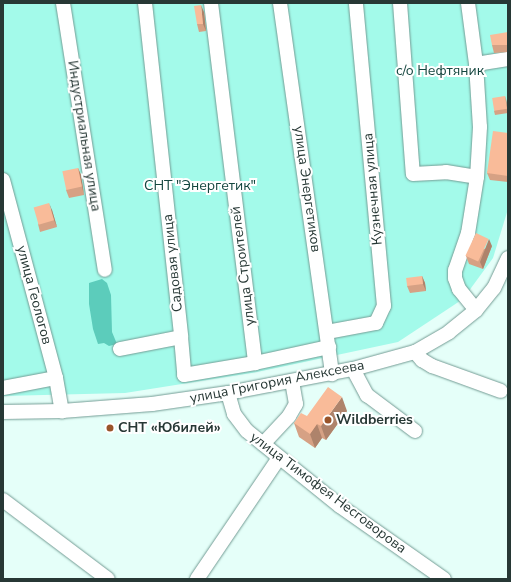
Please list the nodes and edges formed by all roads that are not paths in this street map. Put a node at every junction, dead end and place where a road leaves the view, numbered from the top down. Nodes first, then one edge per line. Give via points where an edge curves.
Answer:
1 (63, 3) edge
2 (145, 3) edge
3 (211, 3) edge
4 (280, 3) edge
5 (356, 3) edge
6 (400, 3) edge
7 (468, 3) edge
8 (508, 59) edge
9 (476, 64) junction
10 (478, 177) junction
11 (3, 180) edge
12 (508, 258) edge
13 (105, 270) dead end
14 (476, 310) junction
15 (327, 332) junction
16 (181, 337) junction
17 (329, 347) junction
18 (120, 349) dead end
19 (415, 352) junction
20 (255, 363) junction
21 (353, 369) junction
22 (332, 374) junction
23 (56, 378) junction
24 (292, 382) junction
25 (3, 388) edge
26 (501, 391) dead end
27 (228, 393) junction
28 (62, 411) junction
29 (3, 412) edge
30 (415, 431) dead end
31 (263, 444) junction
32 (279, 458) junction
33 (3, 500) edge
34 (108, 579) edge
35 (197, 579) edge
36 (444, 579) edge

1 - 13 street, Индустриальная улица
2 - 16 street, Садовая улица
3 - 20 street, улица Строителей
4 - 15 street, улица Энергетиков
5 - 15 street, Кузнечная улица via 384,306 376,323
6 - 10 street via 413,174 446,172
7 - 9 street
8 - 9 street
9 - 10 street via 480,127
10 - 14 street via 468,233 455,278 459,289
11 - 23 street, улица Геологов
12 - 14 street, улица Григория Алексеева via 494,288
14 - 19 street, улица Григория Алексеева via 443,336
15 - 17 street, улица Энергетиков
16 - 18 street
16 - 20 street, Садовая улица via 184,375
17 - 20 street, Садовая улица
17 - 22 street, улица Энергетиков
19 - 21 street, улица Григория Алексеева
19 - 26 street via 432,366
21 - 22 street, улица Григория Алексеева
21 - 30 street via 367,395
22 - 24 street, улица Григория Алексеева
23 - 25 street
23 - 28 street, улица Геологов
24 - 27 street, улица Григория Алексеева
24 - 31 street via 296,404 289,416
27 - 28 street, улица Григория Алексеева via 152,404
27 - 31 street, улица Тимофея Несговорова via 234,414 247,431
28 - 29 street, улица Григория Алексеева
31 - 32 street, улица Тимофея Несговорова
32 - 35 street
32 - 36 street, улица Тимофея Несговорова via 340,506
33 - 34 street

